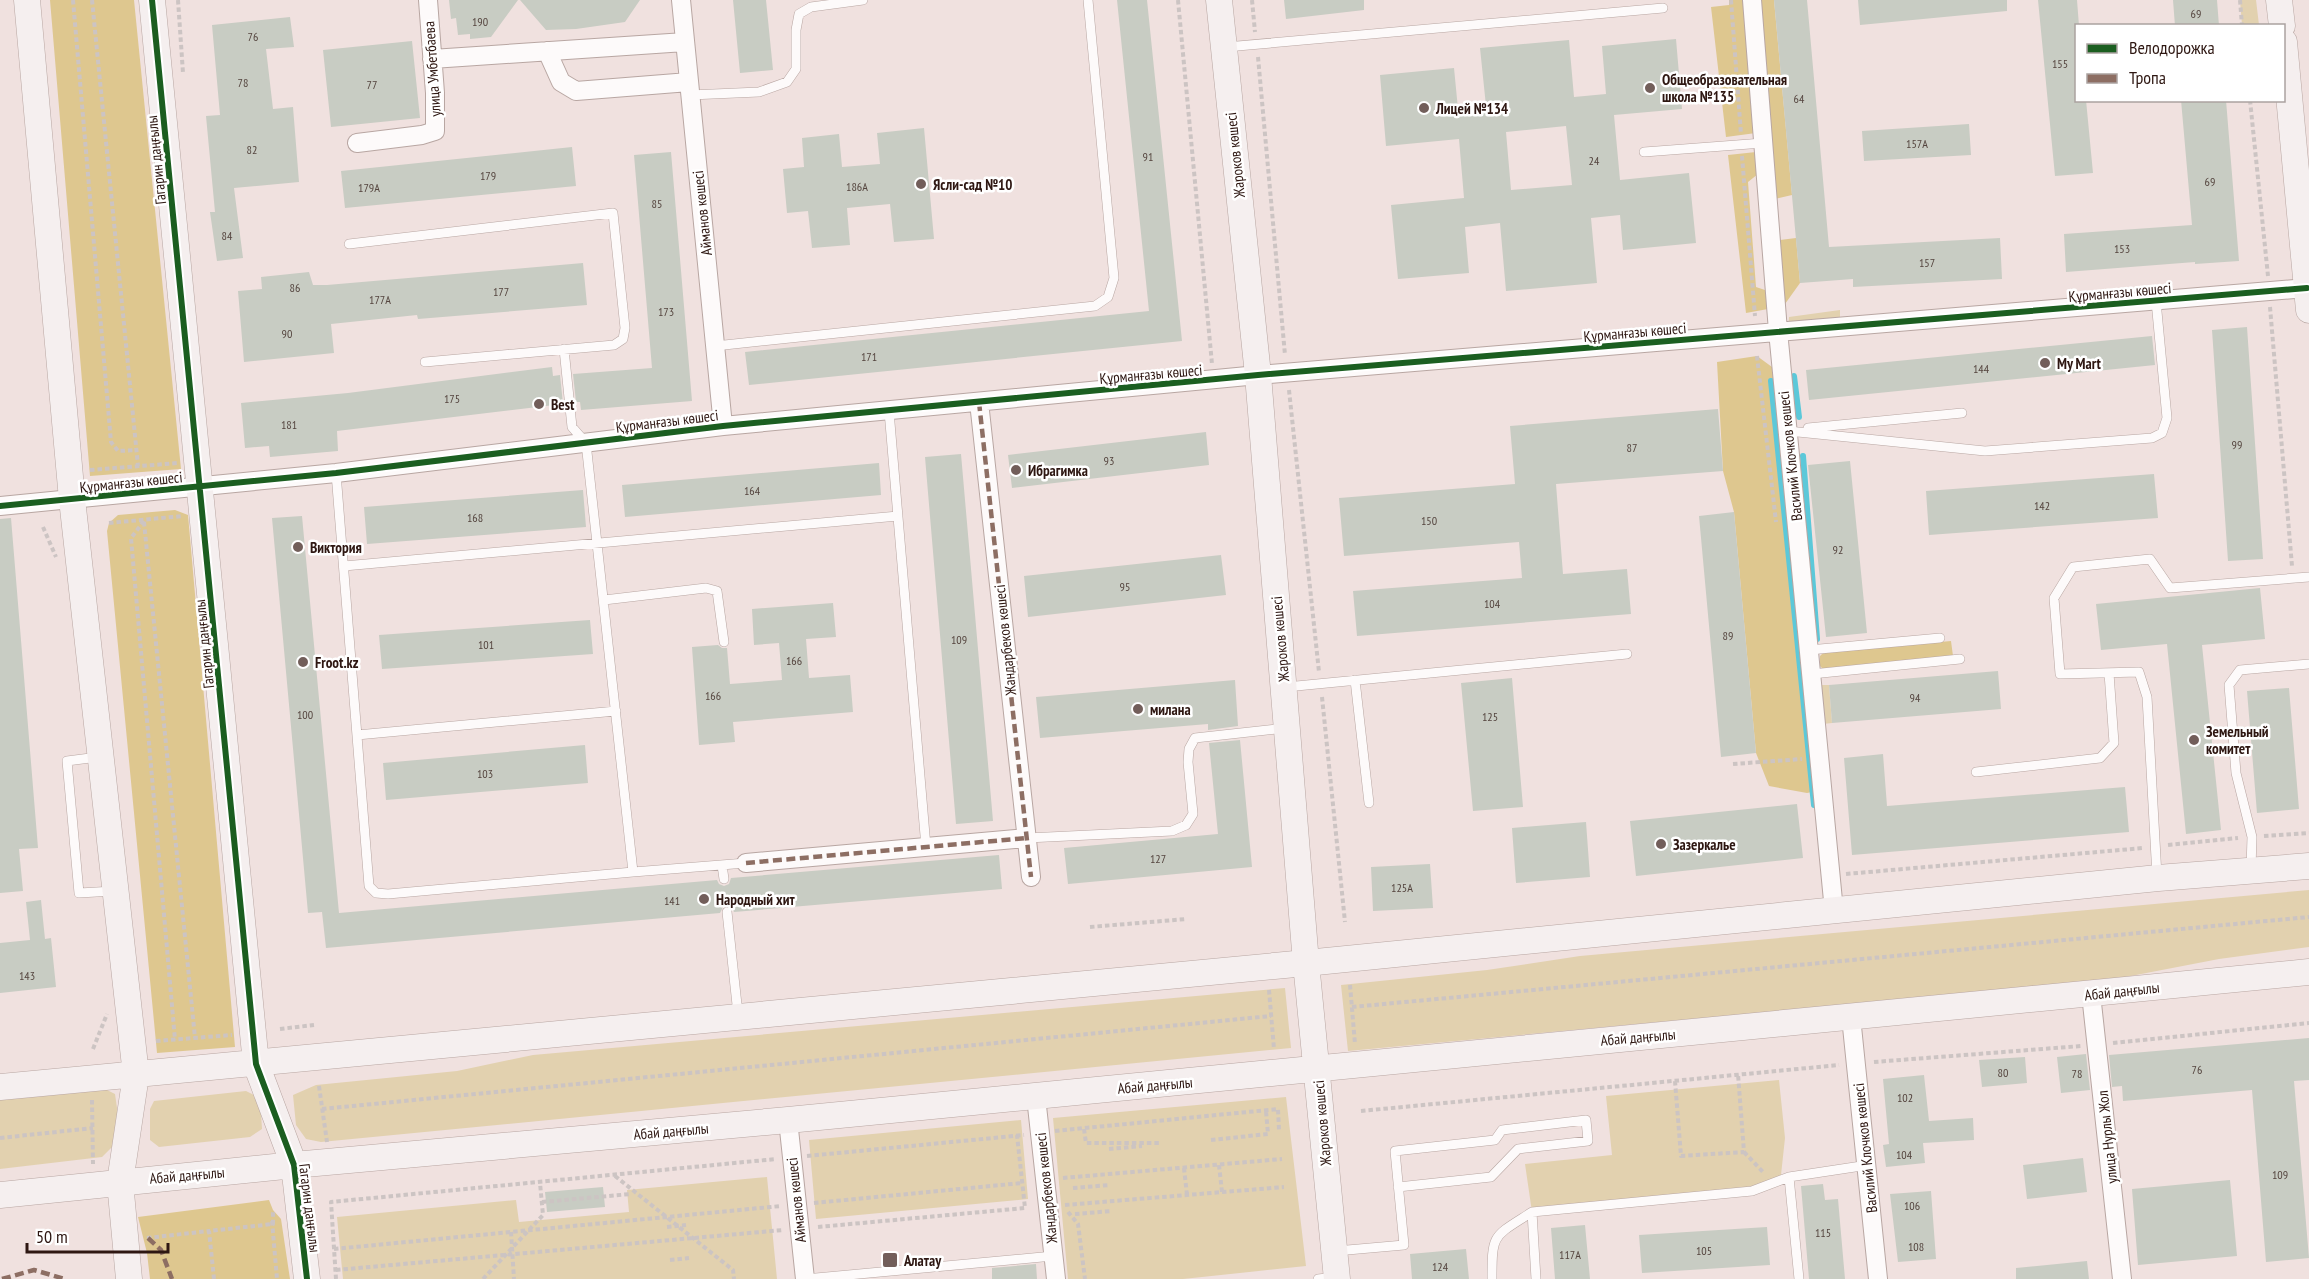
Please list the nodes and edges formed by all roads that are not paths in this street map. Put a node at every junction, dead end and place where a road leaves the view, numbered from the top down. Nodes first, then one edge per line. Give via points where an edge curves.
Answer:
1 (27, 0) edge
2 (152, 0) edge
3 (428, 0) edge
4 (681, 0) edge
5 (863, 0) edge
6 (1088, 0) edge
7 (1219, 0) edge
8 (1752, 0) edge
9 (2279, 0) edge
10 (1663, 8) dead end
11 (2282, 24) edge
12 (685, 42) junction
13 (1224, 47) junction
14 (547, 51) junction
15 (432, 58) junction
16 (2285, 62) edge
17 (690, 88) junction
18 (357, 143) dead end
19 (1763, 143) junction
20 (1644, 152) dead end
21 (349, 244) dead end
22 (2308, 295) edge
23 (2156, 301) junction
24 (1778, 325) junction
25 (716, 346) junction
26 (564, 349) junction
27 (425, 362) dead end
28 (1258, 375) junction
29 (979, 402) junction
30 (889, 411) junction
31 (1962, 413) dead end
32 (723, 426) junction
33 (1788, 430) junction
34 (586, 443) junction
35 (336, 473) junction
36 (200, 487) junction
37 (72, 500) junction
38 (0, 506) edge
39 (898, 516) junction
40 (598, 543) junction
41 (344, 566) junction
42 (2309, 577) edge
43 (604, 600) junction
44 (1940, 638) dead end
45 (724, 642) dead end
46 (1809, 650) junction
47 (1627, 654) dead end
48 (1960, 659) dead end
49 (2309, 664) edge
50 (2109, 673) junction
51 (1812, 674) junction
52 (1355, 680) junction
53 (1284, 687) junction
54 (616, 711) junction
55 (1287, 728) junction
56 (357, 735) junction
57 (101, 757) junction
58 (1976, 772) dead end
59 (1369, 803) dead end
60 (1027, 838) junction
61 (927, 847) junction
62 (746, 863) joint
63 (722, 865) junction
64 (2309, 866) edge
65 (2252, 871) junction
66 (633, 872) junction
67 (1031, 877) dead end
68 (2158, 878) junction
69 (724, 879) dead end
70 (115, 891) junction
71 (1834, 910) junction
72 (727, 912) dead end
73 (1306, 963) junction
74 (2309, 972) edge
75 (2091, 994) junction
76 (1851, 1017) junction
77 (738, 1018) junction
78 (256, 1064) junction
79 (1317, 1070) junction
80 (136, 1075) junction
81 (0, 1087) edge
82 (1036, 1096) junction
83 (788, 1120) junction
84 (294, 1165) junction
85 (1868, 1165) junction
86 (1789, 1177) junction
87 (120, 1182) junction
88 (1398, 1187) junction
89 (0, 1195) edge
90 (1532, 1212) junction
91 (1334, 1251) junction
92 (1053, 1256) junction
93 (1330, 1278) edge
94 (129, 1279) edge
95 (307, 1279) edge
96 (805, 1279) edge
97 (1056, 1279) edge
98 (1492, 1279) edge
99 (1536, 1279) edge
100 (1799, 1279) edge
101 (1878, 1279) edge
102 (2122, 1279) edge

1 - 37 main road
2 - 36 main road, Гагарин даңғылы
3 - 15 street, улица Умбетбаева
4 - 12 street, Айманов көшесі
5 - 17 lane via 811,7 799,14 796,69 787,82 759,92
6 - 25 lane via 1114,278 1108,297 1095,306
7 - 13 main road, Жароков көшесі
8 - 19 street, Василий Клочков көшесі
9 - 11 main road
10 - 13 lane
12 - 14 street
12 - 17 street, Айманов көшесі
13 - 28 main road, Жароков көшесі
14 - 15 street
14 - 17 street via 561,82 576,91
15 - 18 street, улица Умбетбаева via 435,131
16 - 22 main road
17 - 25 street, Айманов көшесі
19 - 20 lane
19 - 24 street, Василий Клочков көшесі
21 - 26 lane via 613,213 626,328 623,339 614,345
22 - 23 street, Құрманғазы көшесі via 2269,291
23 - 24 street, Құрманғазы көшесі
23 - 33 lane via 2167,418 2162,433 2152,438 1985,451
24 - 28 street, Құрманғазы көшесі
24 - 33 street, Василий Клочков көшесі
25 - 32 street, Айманов көшесі
26 - 27 lane
26 - 34 lane via 572,427
28 - 29 street, Құрманғазы көшесі
28 - 53 main road, Жароков көшесі
29 - 30 street, Құрманғазы көшесі
29 - 60 street, Жандарбеков көшесі
30 - 32 street, Құрманғазы көшесі
30 - 39 lane
31 - 33 lane
32 - 34 street, Құрманғазы көшесі
33 - 46 street, Василий Клочков көшесі
34 - 35 street, Құрманғазы көшесі
34 - 40 lane
35 - 36 street, Құрманғазы көшесі
35 - 41 lane
36 - 37 street, Құрманғазы көшесі
36 - 78 main road, Гагарин даңғылы
37 - 38 street, Құрманғазы көшесі
37 - 57 main road
39 - 40 lane
39 - 61 lane
40 - 41 lane
40 - 43 lane
41 - 56 lane
42 - 50 lane via 2170,588 2150,559 2073,567 2054,598 2060,674
43 - 45 lane via 706,588 717,591
43 - 54 lane
44 - 46 lane
46 - 51 street, Василий Клочков көшесі
47 - 52 lane
48 - 51 lane
49 - 65 lane via 2240,670 2229,685 2236,773 2252,837
50 - 58 lane via 2114,743 2100,758
50 - 68 lane via 2139,672 2147,696
51 - 71 street, Василий Клочков көшесі
52 - 53 lane
52 - 59 lane
53 - 55 main road, Жароков көшесі
54 - 56 lane
54 - 66 lane
55 - 60 lane via 1195,738 1188,762 1193,814 1186,825 1172,831
55 - 73 main road, Жароков көшесі
56 - 66 lane via 369,886 376,893
57 - 70 main road
57 - 70 lane via 67,761 79,893
60 - 61 street
60 - 67 street, Жандарбеков көшесі
61 - 62 street
62 - 63 lane
63 - 66 lane
63 - 69 lane
64 - 65 main road
65 - 68 main road
68 - 71 main road
70 - 80 main road
71 - 73 main road
72 - 77 lane
73 - 77 main road
73 - 79 main road, Жароков көшесі
74 - 75 main road, Абай даңғылы
75 - 76 main road, Абай даңғылы
75 - 102 street, улица Нурлы Жол
76 - 79 main road, Абай даңғылы
76 - 85 street, Василий Клочков көшесі
77 - 78 main road
78 - 80 main road
78 - 84 main road, Гагарин даңғылы
79 - 82 main road, Абай даңғылы
79 - 91 main road, Жароков көшесі
80 - 81 main road
80 - 87 main road
82 - 83 main road, Абай даңғылы
82 - 92 street, Жандарбеков көшесі
83 - 84 main road, Абай даңғылы
83 - 96 street, Айманов көшесі
84 - 87 main road, Абай даңғылы
84 - 95 main road, Гагарин даңғылы
85 - 86 lane
85 - 101 street, Василий Клочков көшесі
86 - 90 lane via 1752,1191
86 - 100 lane
87 - 89 main road, Абай даңғылы
87 - 94 main road
88 - 88 lane via 1395,1151 1495,1140 1502,1130 1586,1120 1588,1141 1518,1149 1491,1178
88 - 91 lane via 1404,1245
90 - 98 lane via 1496,1238 1492,1247
90 - 99 lane
91 - 93 main road, Жароков көшесі
92 - 96 lane
92 - 97 street, Жандарбеков көшесі

